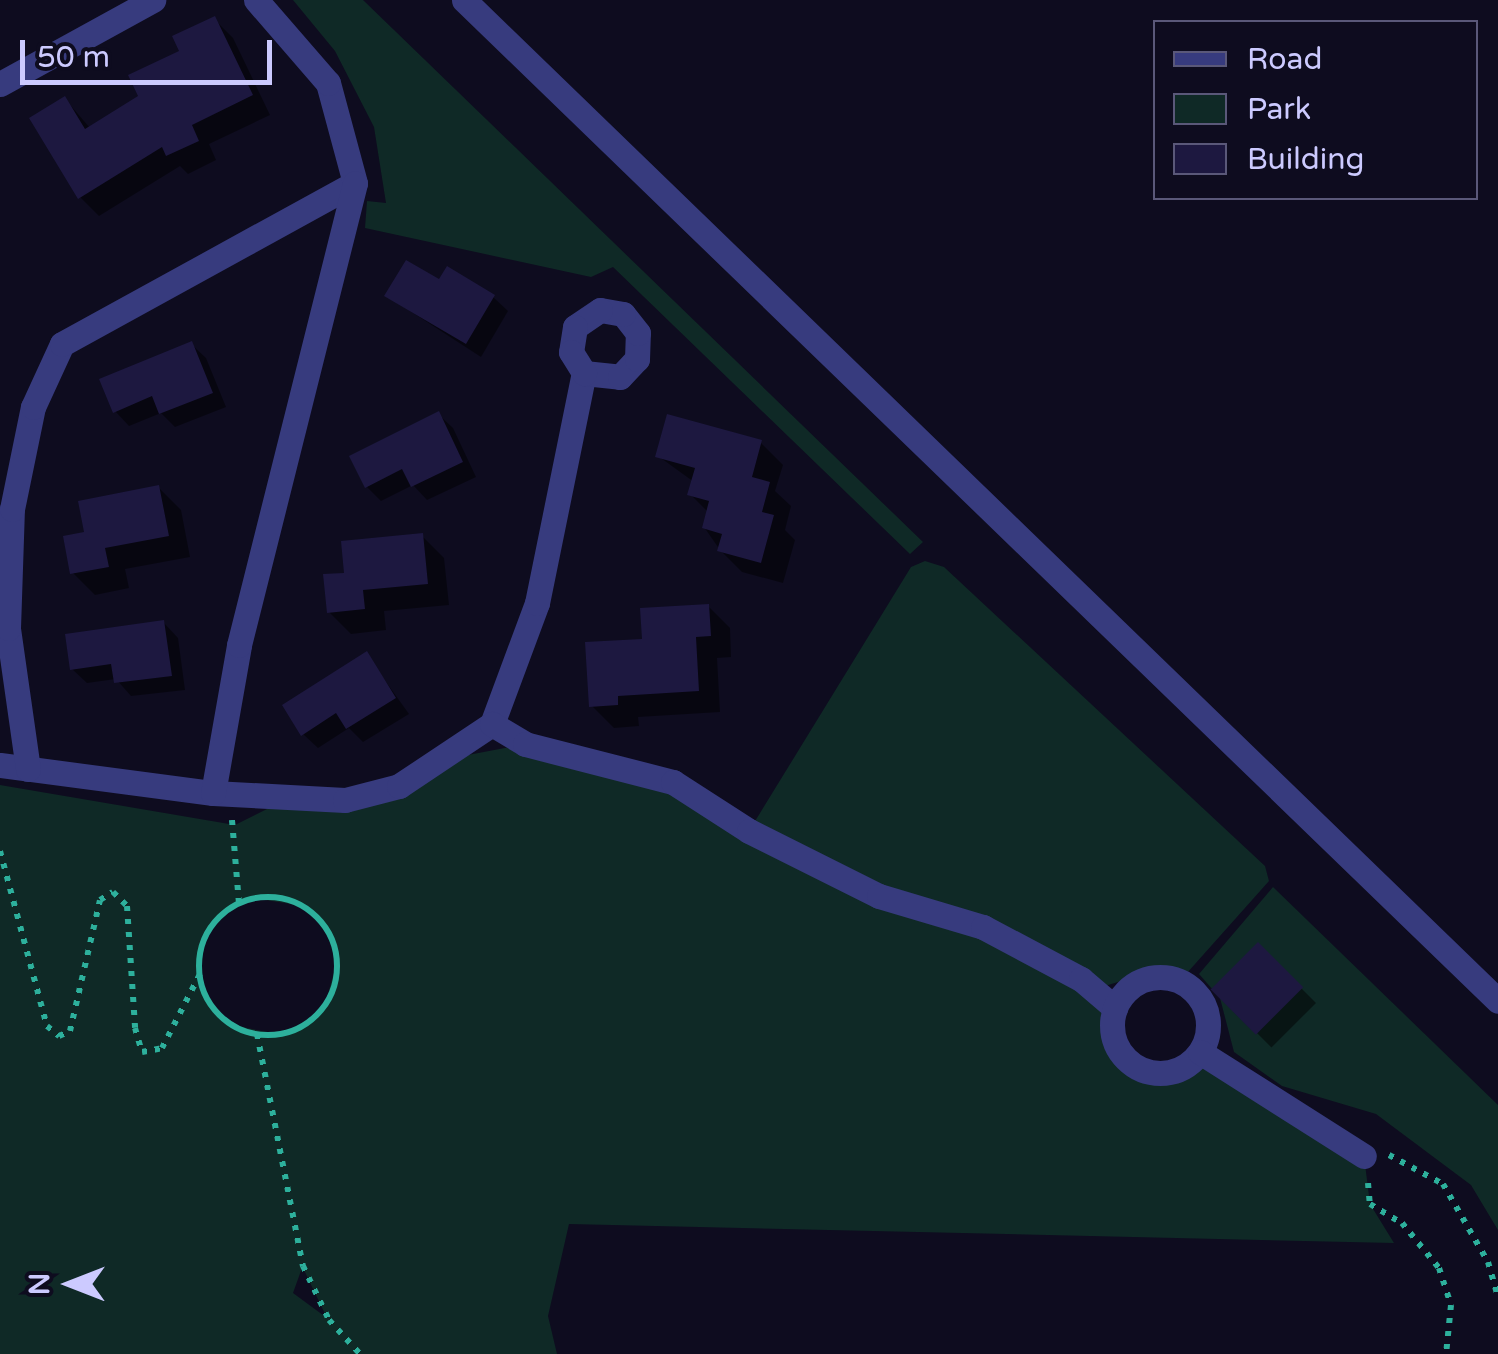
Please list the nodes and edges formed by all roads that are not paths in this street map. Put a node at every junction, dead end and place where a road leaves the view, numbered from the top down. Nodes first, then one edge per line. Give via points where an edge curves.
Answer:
1 (153, 0) edge
2 (256, 0) edge
3 (464, 0) edge
4 (0, 84) edge
5 (355, 183) junction
6 (584, 374) dead end
7 (492, 724) junction
8 (0, 765) edge
9 (28, 769) junction
10 (214, 793) junction
11 (1498, 1001) edge
12 (1115, 1008) junction
13 (1200, 1052) junction
14 (1364, 1156) road end

1 - 4 street
2 - 5 street via 328,84
3 - 11 street
5 - 9 street via 62,344 32,407 12,510 8,628
5 - 10 street via 240,645
6 - 7 street via 537,603
7 - 10 street via 400,786 345,800
7 - 12 street via 525,744 673,782 750,831 878,896 983,927 1081,980
8 - 9 street
9 - 10 street
12 - 13 street via 1114,1040 1132,1065 1177,1071
12 - 13 street via 1136,983 1168,977 1184,983 1204,1007
13 - 14 street

